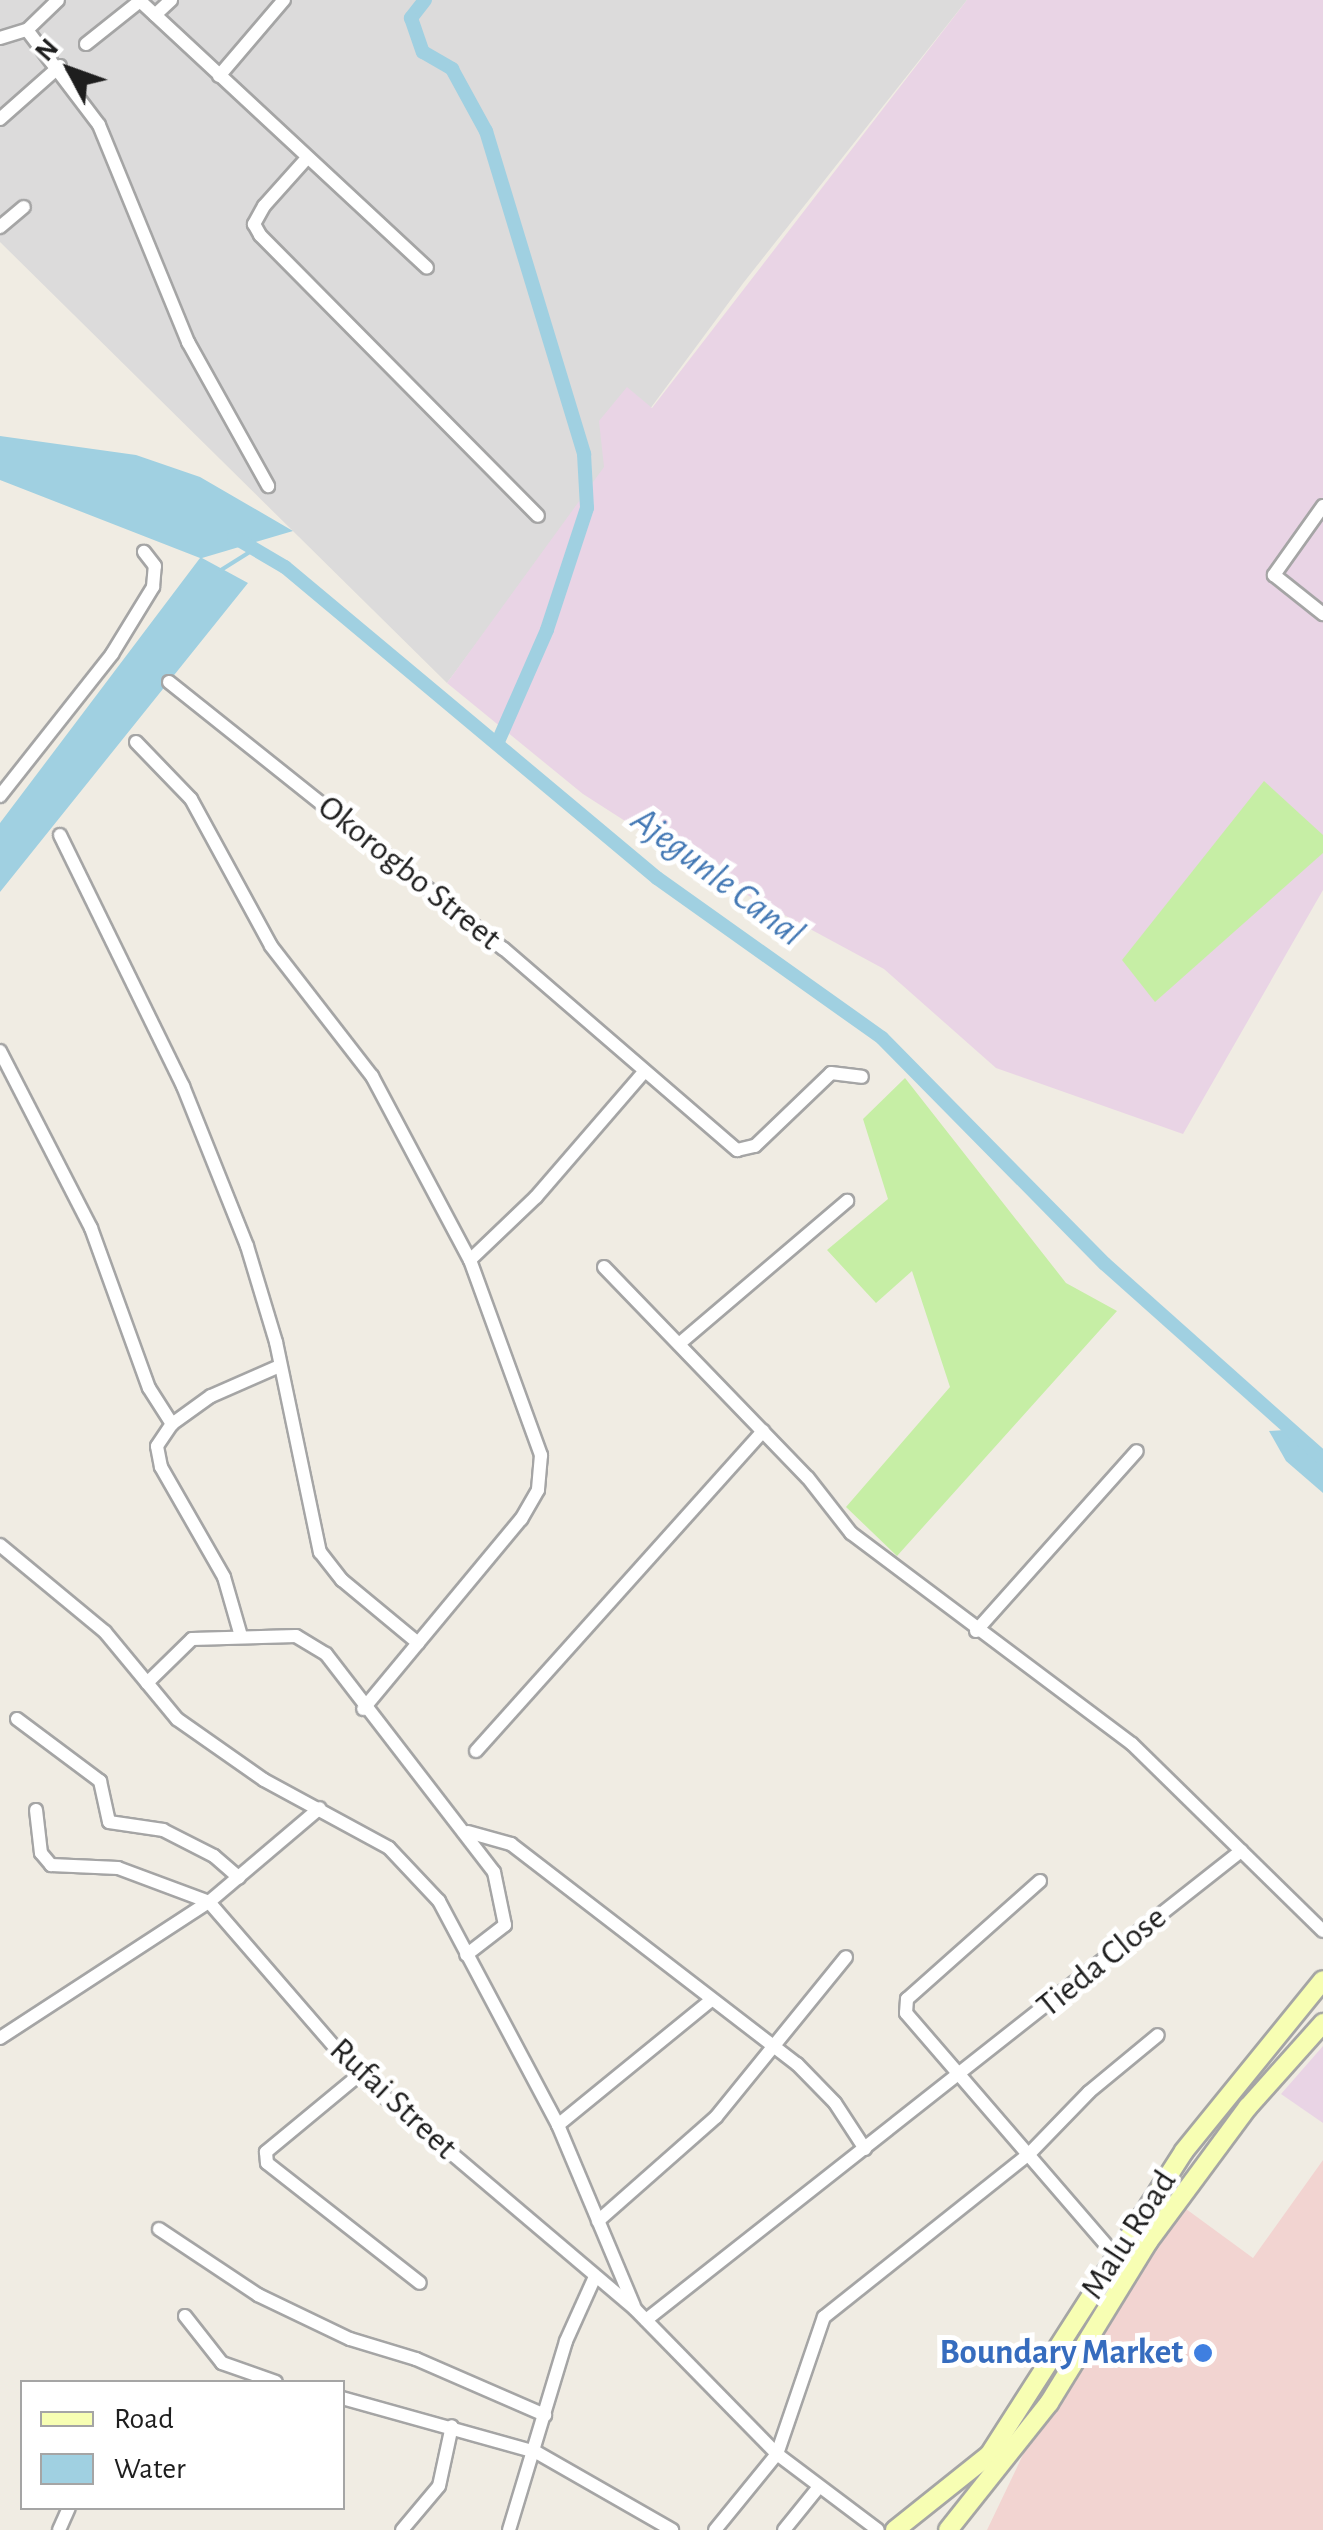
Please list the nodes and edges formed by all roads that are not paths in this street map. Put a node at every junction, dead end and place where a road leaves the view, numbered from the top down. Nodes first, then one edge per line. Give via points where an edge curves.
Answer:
1 (58, 0) edge
2 (170, 0) edge
3 (284, 0) edge
4 (139, 1) edge
5 (156, 16) junction
6 (28, 30) junction
7 (0, 38) edge
8 (86, 44) dead end
9 (60, 66) junction
10 (219, 76) junction
11 (0, 120) edge
12 (307, 158) junction
13 (24, 207) dead end
14 (0, 227) edge
15 (428, 268) dead end
16 (268, 486) dead end
17 (1323, 506) edge
18 (538, 516) dead end
19 (144, 552) dead end
20 (1323, 614) edge
21 (169, 682) dead end
22 (136, 742) dead end
23 (0, 796) edge
24 (60, 835) dead end
25 (0, 1051) edge
26 (644, 1072) junction
27 (862, 1077) dead end
28 (847, 1201) dead end
29 (470, 1260) junction
30 (604, 1267) dead end
31 (679, 1344) junction
32 (277, 1368) junction
33 (172, 1424) junction
34 (763, 1431) junction
35 (1136, 1451) dead end
36 (0, 1545) edge
37 (976, 1631) junction
38 (241, 1636) junction
39 (418, 1643) junction
40 (147, 1683) junction
41 (363, 1709) junction
42 (18, 1719) dead end
43 (476, 1751) dead end
44 (320, 1808) junction
45 (36, 1810) dead end
46 (468, 1832) junction
47 (1241, 1851) junction
48 (239, 1878) junction
49 (1040, 1882) dead end
50 (209, 1902) junction
51 (1323, 1932) edge
52 (466, 1955) junction
53 (846, 1957) dead end
54 (1323, 1980) edge
55 (710, 2000) junction
56 (1323, 2023) edge
57 (1158, 2035) dead end
58 (0, 2038) edge
59 (771, 2049) junction
60 (963, 2074) junction
61 (359, 2075) junction
62 (558, 2125) junction
63 (865, 2149) junction
64 (1029, 2154) junction
65 (598, 2221) junction
66 (1131, 2227) junction
67 (160, 2229) dead end
68 (1148, 2242) junction
69 (1114, 2254) junction
70 (594, 2279) junction
71 (420, 2283) dead end
72 (635, 2308) junction
73 (185, 2316) dead end
74 (646, 2320) junction
75 (270, 2380) edge
76 (345, 2399) edge
77 (545, 2415) junction
78 (452, 2426) junction
79 (536, 2452) junction
80 (777, 2454) junction
81 (818, 2488) junction
82 (904, 2527) edge
83 (402, 2530) edge
84 (508, 2530) edge
85 (672, 2530) edge
86 (714, 2530) edge
87 (784, 2530) edge
88 (878, 2530) edge
89 (948, 2530) edge

1 - 6 street
2 - 5 street
3 - 10 street
4 - 5 street
4 - 8 street
5 - 10 street
6 - 7 street
6 - 9 street
9 - 11 street
9 - 16 street via 100,125 188,342
10 - 12 street
12 - 15 street
12 - 18 street via 264,206 254,224 260,235
13 - 14 street
17 - 20 street via 1274,575
19 - 23 street via 154,566 153,587 112,654
21 - 26 street, Okorogbo Street via 504,949
22 - 29 street via 191,799 271,946 372,1076
24 - 32 street via 184,1086 247,1246
25 - 33 street via 91,1228 149,1388
26 - 27 street, Okorogbo Street via 747,1152 825,1077
26 - 29 street via 536,1197
28 - 31 street
29 - 39 street via 540,1456 538,1490
30 - 31 street
31 - 34 street
32 - 33 street via 211,1396
32 - 39 street via 320,1552 342,1580
33 - 38 street via 157,1456 224,1576
34 - 37 street via 851,1533
34 - 43 street
35 - 37 street
36 - 40 street via 79,1608
37 - 47 street via 1132,1744
38 - 40 street via 192,1639
38 - 41 street via 309,1641 326,1654
39 - 41 street
40 - 44 street via 213,1748
41 - 46 street
42 - 48 street via 100,1781 110,1822 163,1830
44 - 48 street
44 - 52 street via 362,1829 412,1869
45 - 50 street via 41,1853 51,1864 118,1868
46 - 52 street via 494,1872 506,1917 502,1932
46 - 55 street via 512,1844
47 - 51 street
47 - 60 street, Tieda Close
48 - 50 street
49 - 60 street via 907,1998 912,2022
50 - 58 street
50 - 61 street, Rufai Street
52 - 62 street
53 - 59 street
54 - 66 main road, Malu Road via 1218,2106
55 - 59 street
55 - 62 street
56 - 68 main road, Malu Road via 1248,2106
57 - 64 street via 1088,2092
59 - 63 street via 817,2081
59 - 65 street via 716,2116
60 - 63 street, Tieda Close
60 - 64 street
61 - 70 street, Rufai Street
61 - 71 street via 266,2152 267,2163
62 - 65 street
63 - 74 street, Tieda Close
64 - 69 street
64 - 80 street via 824,2316
65 - 72 street
66 - 68 main road
66 - 69 main road, Malu Road
67 - 77 street via 273,2303
68 - 89 main road, Malu Road via 1049,2402
69 - 82 main road, Malu Road via 990,2455
70 - 72 street, Rufai Street
70 - 77 street via 566,2340
72 - 74 street
73 - 75 street via 222,2363
74 - 80 street
76 - 78 street
77 - 79 street
78 - 79 street
78 - 83 street via 439,2486
79 - 84 street
79 - 85 street
80 - 81 street
80 - 86 street
81 - 87 street
81 - 88 street

